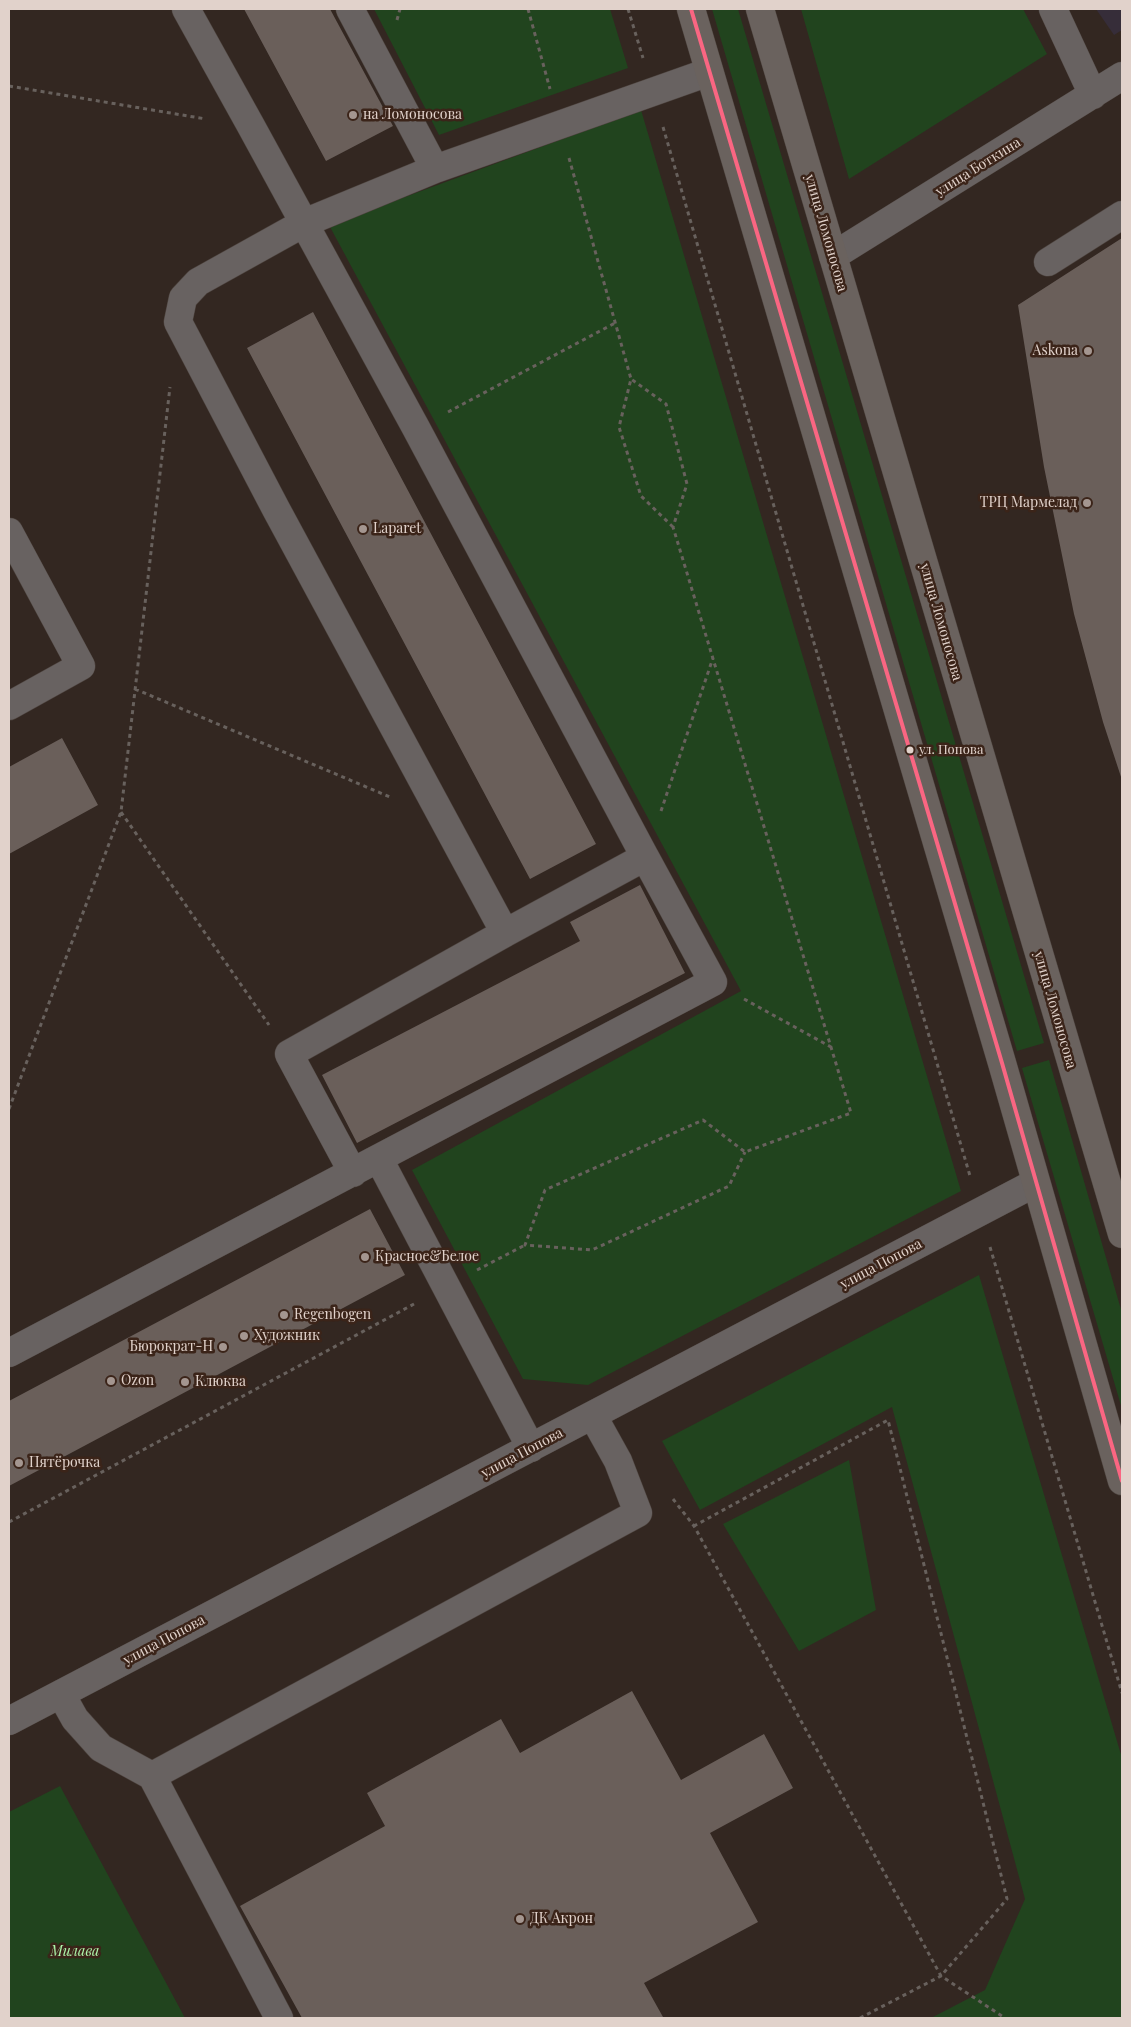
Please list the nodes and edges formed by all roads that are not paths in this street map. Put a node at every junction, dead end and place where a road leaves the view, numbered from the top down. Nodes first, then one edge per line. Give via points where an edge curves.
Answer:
1 (186, 9) edge
2 (350, 9) edge
3 (691, 9) edge
4 (760, 9) edge
5 (1053, 9) edge
6 (709, 72) junction
7 (1122, 76) edge
8 (1093, 95) junction
9 (434, 169) junction
10 (1122, 216) edge
11 (304, 223) junction
12 (833, 256) junction
13 (1048, 262) dead end
14 (9, 532) edge
15 (9, 706) edge
16 (645, 857) junction
17 (506, 933) junction
18 (379, 1159) junction
19 (1099, 1159) junction
20 (353, 1173) junction
21 (1122, 1176) edge
22 (1036, 1183) junction
23 (1122, 1234) edge
24 (9, 1353) edge
25 (593, 1416) junction
26 (531, 1448) junction
27 (1122, 1481) edge
28 (61, 1694) junction
29 (9, 1721) edge
30 (152, 1776) junction
31 (279, 2018) edge

1 - 11 street
2 - 9 street
3 - 6 main road
4 - 12 main road, улица Ломоносова
5 - 8 street
6 - 9 street
6 - 22 main road
7 - 8 street, улица Боткина
8 - 12 street, улица Боткина
9 - 11 street
10 - 13 street
11 - 16 street
11 - 17 street via 198,282 183,298 178,322
12 - 19 main road, улица Ломоносова
14 - 15 street via 81,666
16 - 17 street
16 - 18 street via 713,982
17 - 20 street via 289,1054
18 - 20 street
18 - 26 street
19 - 21 street
19 - 23 main road, улица Ломоносова
20 - 24 street
22 - 25 street, улица Попова
22 - 27 main road
25 - 26 street, улица Попова
25 - 30 street via 618,1461 638,1513
26 - 28 street, улица Попова
28 - 29 street, улица Попова
28 - 30 street via 75,1719 101,1748
30 - 31 street

